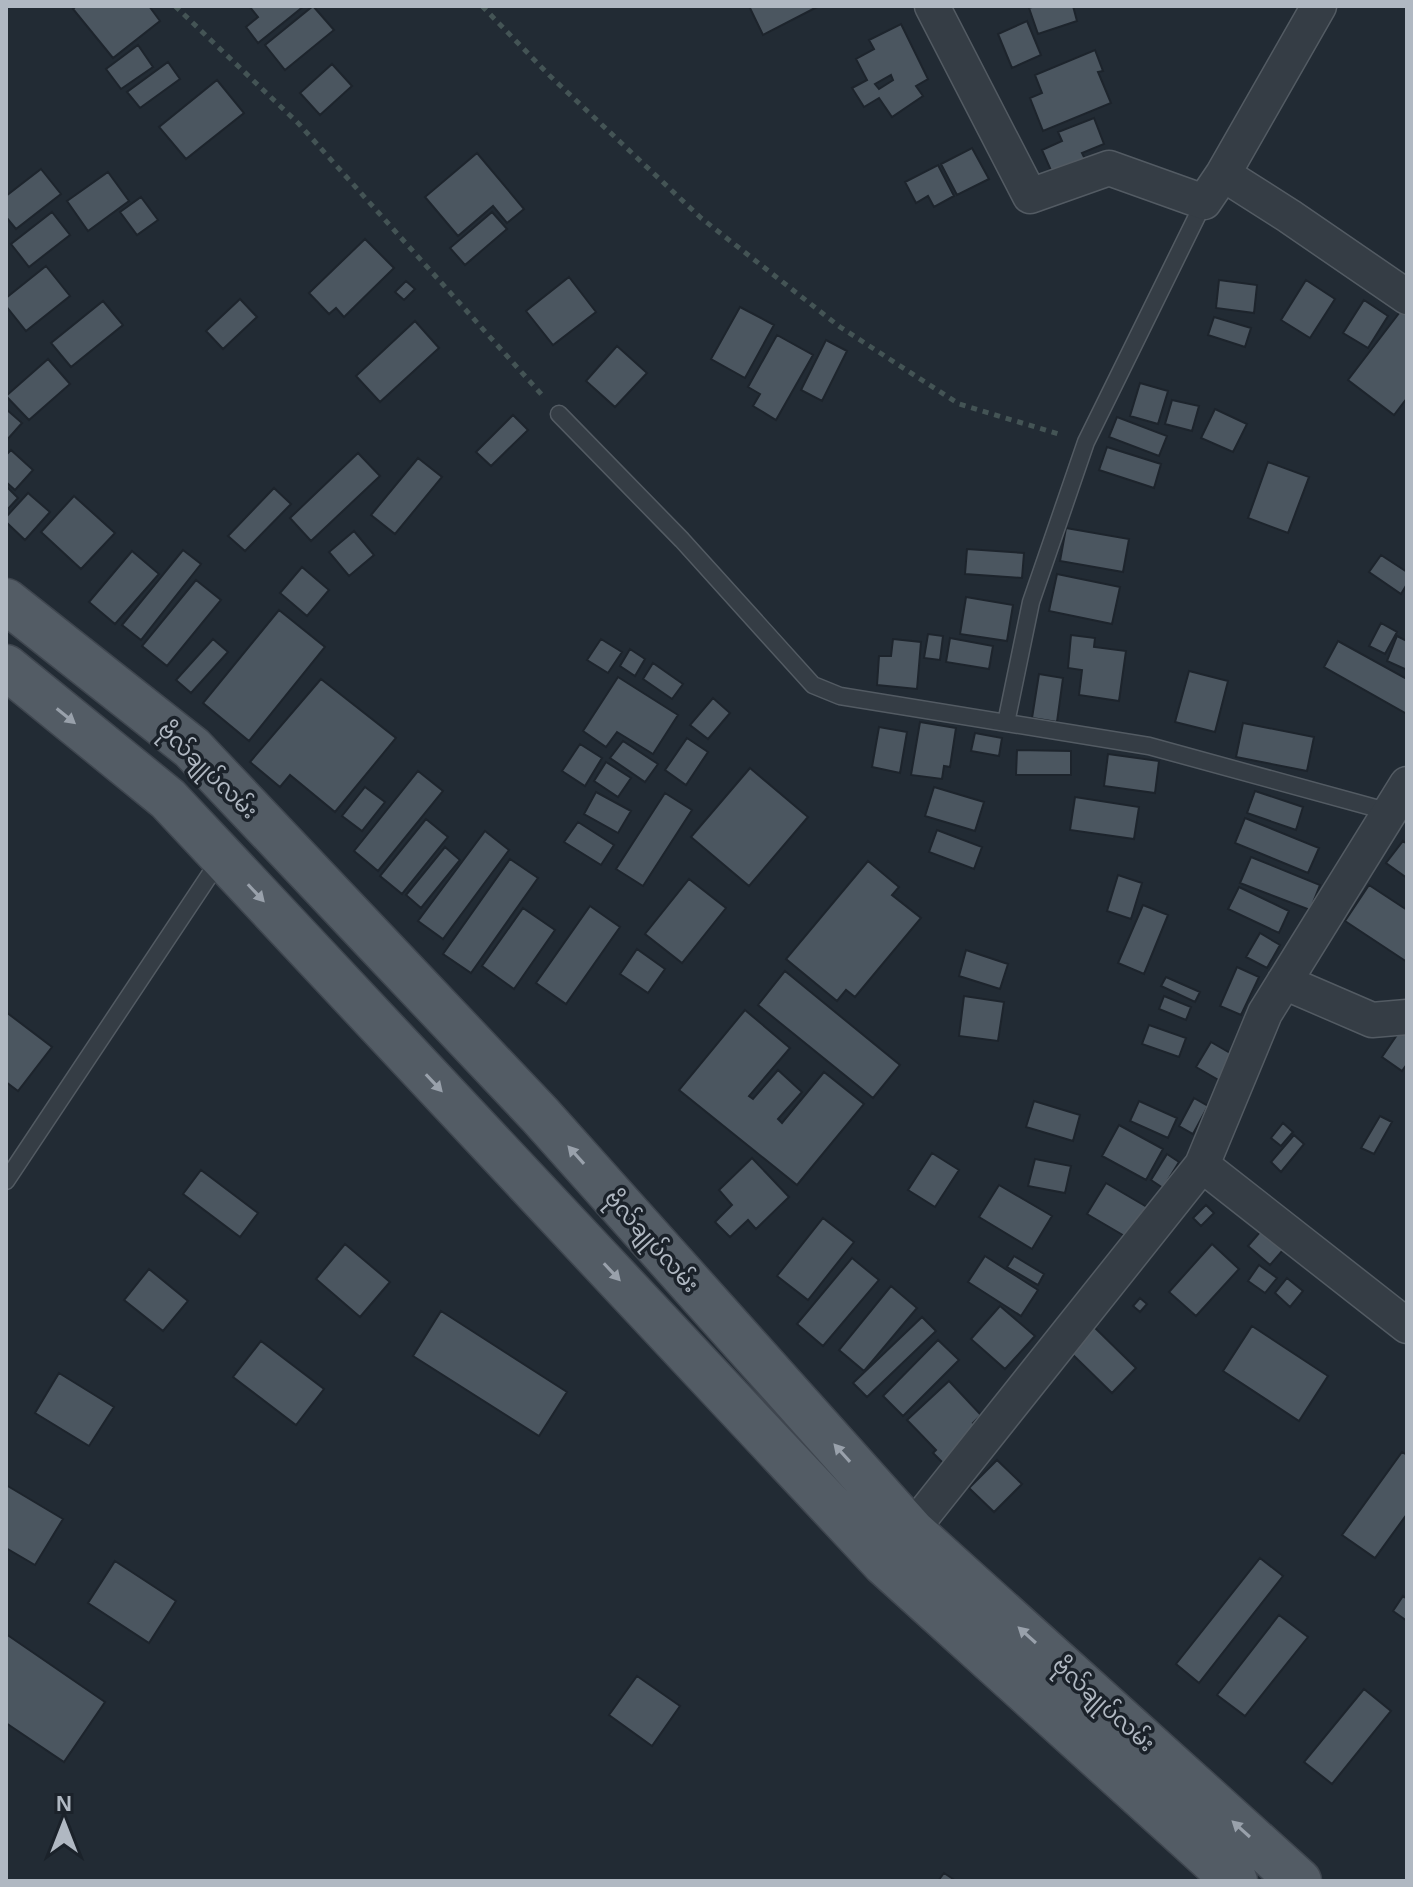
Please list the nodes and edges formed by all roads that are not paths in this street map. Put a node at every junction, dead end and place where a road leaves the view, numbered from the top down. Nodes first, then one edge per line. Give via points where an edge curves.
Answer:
1 (932, 6) edge
2 (1319, 6) edge
3 (1223, 174) junction
4 (1204, 202) junction
5 (1407, 297) edge
6 (559, 414) road end
7 (6, 601) edge
8 (6, 667) edge
9 (1006, 723) junction
10 (1398, 798) edge
11 (222, 857) junction
12 (1284, 982) junction
13 (1407, 1017) edge
14 (1202, 1165) junction
15 (6, 1181) edge
16 (1407, 1326) edge
17 (898, 1547) junction
18 (1235, 1881) edge
19 (1299, 1881) edge

1 - 4 street via 1030,196 1109,168
2 - 3 street
3 - 4 street
3 - 5 street
4 - 9 lane via 1086,442 1031,602
6 - 9 lane via 813,685 840,696
17 -> 7 main road, ဗိုလ်ချုပ်လမ်း via 540,1115 192,748
8 -> 11 main road, ဗိုလ်ချုပ်လမ်း via 168,799
9 - 10 lane via 1149,746
10 - 12 street
11 - 15 lane
11 -> 17 main road, ဗိုလ်ချုပ်လမ်း
12 - 13 street via 1372,1020
12 - 14 street via 1265,1013
14 - 16 street
14 - 17 street
17 - 18 main road, ဗိုလ်ချုပ်လမ်း
19 -> 17 main road, ဗိုလ်ချုပ်လမ်း

